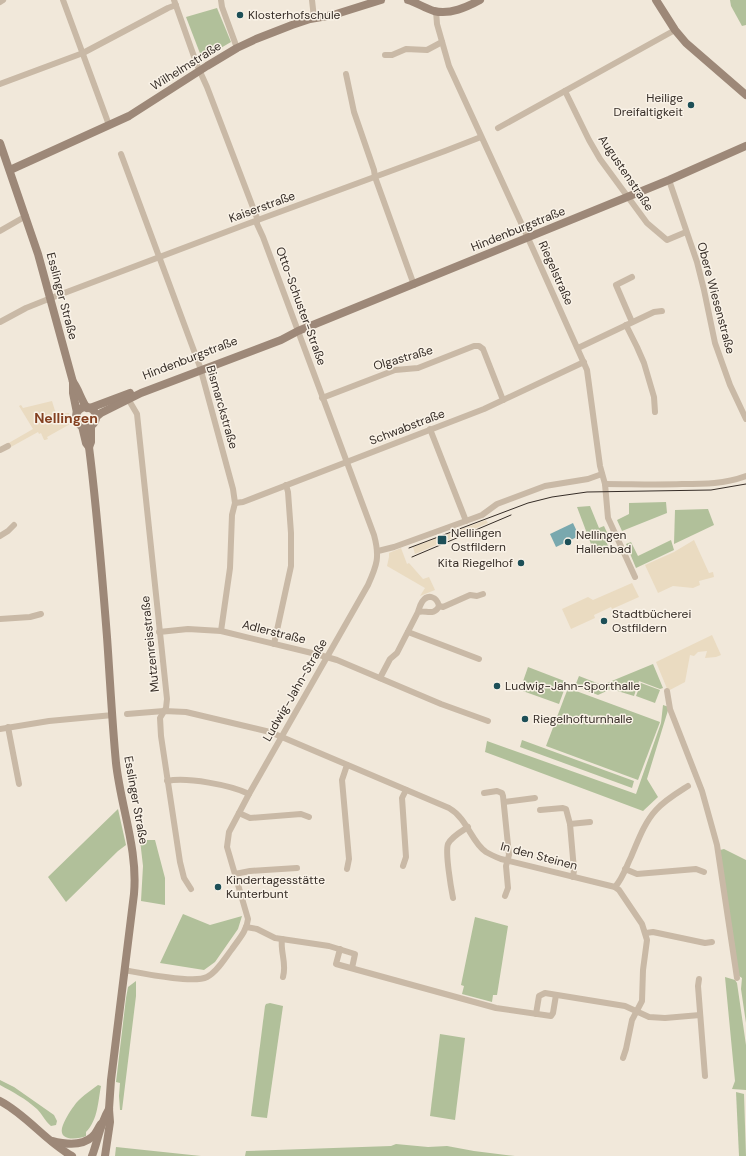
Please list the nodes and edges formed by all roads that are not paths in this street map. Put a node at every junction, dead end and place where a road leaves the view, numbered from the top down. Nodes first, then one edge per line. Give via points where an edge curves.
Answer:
1 (63, 0) edge
2 (222, 0) edge
3 (312, 0) edge
4 (381, 0) edge
5 (408, 0) edge
6 (480, 0) edge
7 (656, 0) edge
8 (175, 2) edge
9 (436, 11) junction
10 (314, 18) junction
11 (675, 30) junction
12 (442, 42) junction
13 (237, 48) junction
14 (83, 53) junction
15 (385, 55) dead end
16 (200, 71) junction
17 (346, 74) dead end
18 (0, 84) edge
19 (565, 91) junction
20 (746, 95) edge
21 (109, 125) junction
22 (498, 128) dead end
23 (481, 137) junction
24 (0, 143) edge
25 (746, 146) edge
26 (746, 153) edge
27 (121, 154) dead end
28 (727, 155) junction
29 (2, 157) edge
30 (10, 170) junction
31 (374, 177) junction
32 (669, 180) junction
33 (628, 196) junction
34 (26, 216) junction
35 (257, 221) junction
36 (0, 231) edge
37 (686, 232) junction
38 (528, 238) junction
39 (159, 258) junction
40 (632, 278) dead end
41 (414, 285) junction
42 (51, 298) junction
43 (662, 311) dead end
44 (0, 322) edge
45 (629, 323) junction
46 (298, 331) junction
47 (578, 348) junction
48 (584, 362) junction
49 (200, 369) junction
50 (73, 382) junction
51 (127, 397) junction
52 (322, 398) junction
53 (503, 400) junction
54 (89, 408) junction
55 (655, 412) dead end
56 (77, 413) junction
57 (746, 419) edge
58 (93, 422) junction
59 (82, 426) junction
60 (430, 429) junction
61 (8, 446) dead end
62 (89, 447) junction
63 (0, 450) edge
64 (347, 462) junction
65 (602, 474) junction
66 (746, 476) edge
67 (605, 484) junction
68 (286, 485) junction
69 (235, 503) junction
70 (466, 521) junction
71 (14, 525) dead end
72 (0, 536) edge
73 (378, 551) junction
74 (635, 577) dead end
75 (483, 594) dead end
76 (439, 606) junction
77 (418, 612) junction
78 (41, 614) dead end
79 (0, 619) edge
80 (221, 631) junction
81 (159, 632) junction
82 (408, 632) junction
83 (274, 644) junction
84 (327, 657) junction
85 (479, 659) dead end
86 (380, 678) junction
87 (667, 691) dead end
88 (164, 711) junction
89 (127, 714) dead end
90 (113, 715) junction
91 (488, 721) dead end
92 (8, 728) junction
93 (0, 729) edge
94 (282, 736) junction
95 (347, 765) junction
96 (167, 781) junction
97 (19, 784) dead end
98 (688, 786) dead end
99 (406, 790) junction
100 (484, 793) dead end
101 (249, 794) junction
102 (535, 798) dead end
103 (504, 802) junction
104 (540, 810) dead end
105 (239, 813) junction
106 (309, 817) dead end
107 (590, 822) dead end
108 (570, 824) junction
109 (468, 827) junction
110 (508, 860) junction
111 (403, 866) dead end
112 (297, 868) dead end
113 (347, 869) dead end
114 (625, 869) junction
115 (704, 872) dead end
116 (235, 874) junction
117 (573, 877) junction
118 (615, 887) junction
119 (191, 889) dead end
120 (505, 896) dead end
121 (453, 898) dead end
122 (246, 926) junction
123 (646, 933) junction
124 (282, 939) junction
125 (712, 942) dead end
126 (340, 949) junction
127 (352, 968) junction
128 (124, 970) junction
129 (283, 977) dead end
130 (737, 978) dead end
131 (699, 979) dead end
132 (556, 995) junction
133 (637, 1011) junction
134 (536, 1014) junction
135 (700, 1015) junction
136 (623, 1058) dead end
137 (705, 1076) dead end
138 (0, 1101) edge
139 (109, 1109) junction
140 (101, 1124) junction
141 (48, 1139) junction
142 (72, 1156) edge
143 (92, 1156) edge
144 (106, 1156) edge

1 - 14 street
2 - 13 street
3 - 10 street
4 - 10 main road, Wilhelmstraße via 333,15
5 - 9 main road
6 - 9 main road via 455,10
7 - 11 main road
8 - 14 street
8 - 16 street, Otto-Schuster-Straße
9 - 12 street, Riegelstraße
10 - 13 main road, Wilhelmstraße
11 - 19 street
11 - 20 main road via 686,43
12 - 15 street via 427,50 406,49
12 - 23 street, Riegelstraße via 448,66
13 - 16 main road, Wilhelmstraße
14 - 18 street
14 - 21 street
16 - 21 main road, Wilhelmstraße via 136,112
16 - 35 street, Otto-Schuster-Straße
17 - 31 street via 354,112 374,170
19 - 22 street
19 - 33 street, Augustenstraße via 600,159
21 - 30 main road, Wilhelmstraße
23 - 31 street, Kaiserstraße
23 - 38 street, Riegelstraße
24 - 29 main road, Esslinger Straße
25 - 28 main road, Hindenburgstraße
26 - 28 main road
27 - 39 street, Bismarckstraße
28 - 32 main road, Hindenburgstraße
29 - 30 main road, Esslinger Straße
30 - 34 main road, Esslinger Straße
31 - 35 street, Kaiserstraße
31 - 41 street
32 - 33 main road, Hindenburgstraße
32 - 37 street, Obere Wiesenstraße
33 - 37 street, Augustenstraße via 647,223 666,240
33 - 38 main road, Hindenburgstraße
34 - 36 street
34 - 42 main road, Esslinger Straße
35 - 39 street, Kaiserstraße
35 - 46 street, Otto-Schuster-Straße
37 - 57 street, Obere Wiesenstraße via 704,290 715,343
38 - 41 main road, Hindenburgstraße
38 - 47 street, Riegelstraße
39 - 42 street, Kaiserstraße
39 - 49 street, Bismarckstraße
40 - 45 street via 616,284
41 - 46 main road, Hindenburgstraße
42 - 44 street, Kaiserstraße
42 - 50 main road, Esslinger Straße
43 - 45 street
45 - 47 street
45 - 55 street via 654,397
46 - 49 main road, Hindenburgstraße
46 - 52 street, Otto-Schuster-Straße
47 - 48 street, Riegelstraße
48 - 53 street, Schwabstraße
48 - 65 street, Riegelstraße
49 - 51 main road, Hindenburgstraße
49 - 69 street, Bismarckstraße
50 - 54 main road, Esslinger Straße
50 - 56 main road, Esslinger Straße
51 - 54 main road, Hindenburgstraße
51 - 58 main road, Hindenburgstraße
51 - 81 street, Mutzenreisstraße via 137,414
52 - 53 street, Olgastraße via 395,370 418,368 474,346 480,346 484,349
52 - 64 street, Otto-Schuster-Straße
53 - 60 street, Schwabstraße
54 - 56 main road via 80,409
54 - 58 main road, Esslinger Straße via 94,412
56 - 59 main road, Esslinger Straße via 77,422
58 - 59 main road via 86,427
58 - 62 main road, Esslinger Straße via 92,442
59 - 62 main road, Esslinger Straße
60 - 64 street, Schwabstraße
60 - 70 street
61 - 63 street
62 - 90 main road, Esslinger Straße
64 - 68 street, Schwabstraße
64 - 73 street, Otto-Schuster-Straße
65 - 67 street, Riegelstraße
65 - 70 street via 588,479 545,486 497,504 482,515
66 - 67 street via 713,484
67 - 74 street, Riegelstraße via 609,522
68 - 69 street, Schwabstraße
68 - 83 street via 291,533 291,566
69 - 80 street, Bismarckstraße via 232,515 229,578
70 - 73 street
71 - 72 street
73 - 84 street, Ludwig-Jahn-Straße via 374,572 368,585
75 - 76 street via 470,595 443,607
76 - 77 street via 434,612
76 - 77 street via 437,599 430,597 422,602
77 - 82 street
78 - 79 street
80 - 81 street, Adlerstraße via 188,629
80 - 83 street, Adlerstraße
81 - 88 street, Mutzenreisstraße via 167,699
82 - 85 street
82 - 86 street
83 - 84 street, Adlerstraße
84 - 86 street, Adlerstraße
84 - 94 street, Ludwig-Jahn-Straße
86 - 91 street, Adlerstraße
87 - 130 street via 670,709 702,791 717,845
88 - 89 street, In den Steinen
88 - 94 street, In den Steinen via 204,715
88 - 96 street, Mutzenreisstraße via 160,722
90 - 92 street via 48,721
90 - 128 main road, Esslinger Straße via 118,775 135,868
92 - 93 street
92 - 97 street
94 - 95 street, In den Steinen
94 - 101 street, Ludwig-Jahn-Straße
95 - 99 street, In den Steinen
95 - 113 street via 342,780 349,859
96 - 101 street via 210,783
96 - 119 street, Mutzenreisstraße via 181,869
98 - 114 street via 656,809 642,830
99 - 109 street, In den Steinen via 455,812
99 - 111 street via 402,798 406,858
100 - 103 street via 502,792
101 - 105 street, Ludwig-Jahn-Straße
102 - 103 street
103 - 110 street via 508,829
104 - 108 street via 566,809
105 - 106 street via 250,818 301,814
105 - 116 street, Ludwig-Jahn-Straße via 227,841
107 - 108 street
108 - 117 street
109 - 110 street, In den Steinen via 486,852
109 - 121 street via 448,845
110 - 117 street, In den Steinen
110 - 120 street via 508,888
112 - 116 street
114 - 115 street via 637,874 696,869
114 - 118 street
116 - 122 street, Ludwig-Jahn-Straße via 248,919
117 - 118 street, In den Steinen
118 - 123 street via 633,909
122 - 124 street
122 - 128 street via 227,955 206,977 190,979
123 - 125 street
123 - 133 street via 642,1000
124 - 126 street
124 - 129 street via 285,967
126 - 127 street via 355,954
126 - 127 street via 336,964
127 - 134 street via 496,1008
128 - 139 main road, Esslinger Straße
131 - 135 street
132 - 133 street via 625,1006
132 - 134 street via 545,993 539,996
132 - 134 street via 551,1016
133 - 135 street via 649,1017
133 - 136 street via 632,1020
135 - 137 street
138 - 141 main road via 20,1114
139 - 140 main road, Esslinger Straße
139 - 144 main road, Esslinger Straße
140 - 141 main road via 92,1137 83,1142 64,1143
140 - 143 main road, Esslinger Straße
141 - 142 main road

